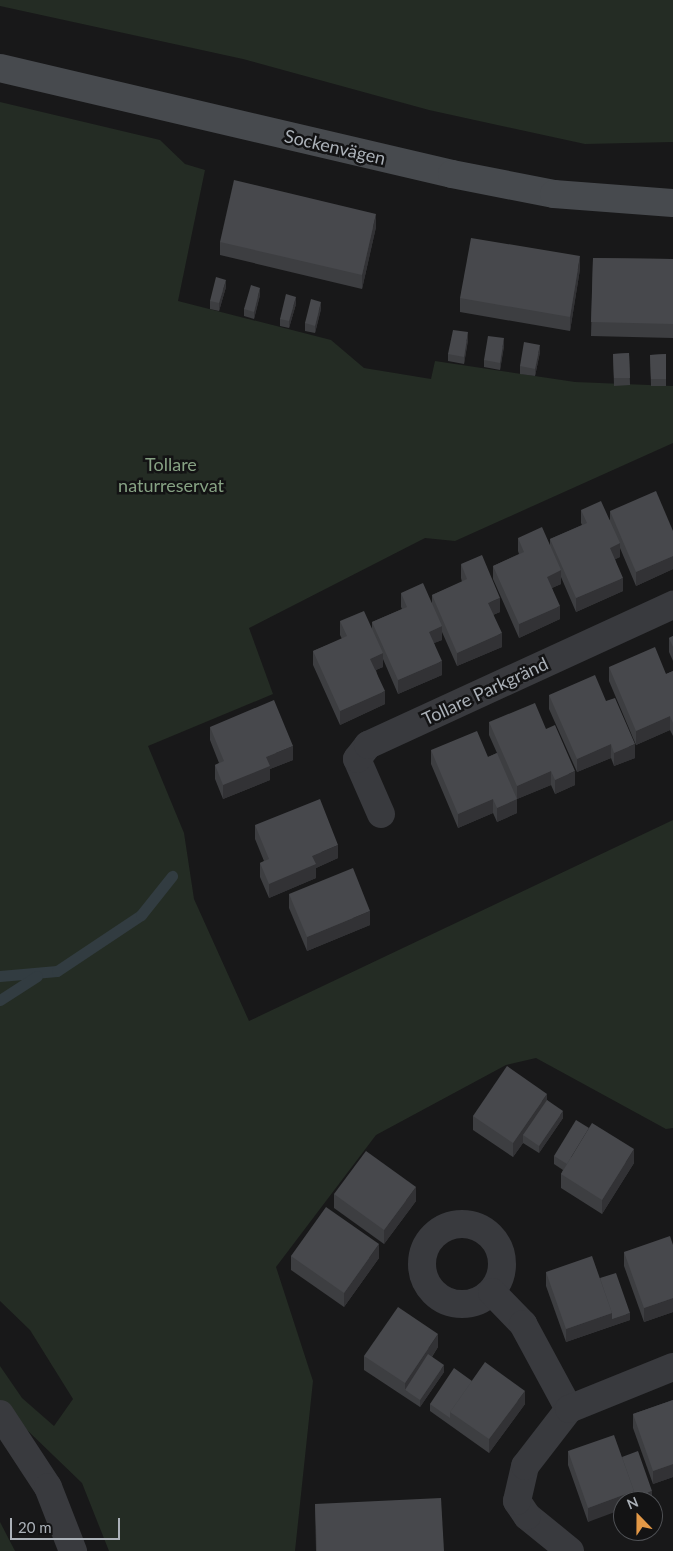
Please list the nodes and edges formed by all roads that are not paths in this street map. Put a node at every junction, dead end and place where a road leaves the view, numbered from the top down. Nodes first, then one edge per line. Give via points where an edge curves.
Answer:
1 (0, 68) edge
2 (673, 203) edge
3 (673, 605) edge
4 (382, 814) dead end
5 (492, 1292) dead end
6 (673, 1367) edge
7 (569, 1409) junction
8 (0, 1414) edge
9 (73, 1551) edge
10 (570, 1551) edge

1 - 2 street, Sockenvägen via 452,174 554,194
3 - 4 street, Tollare Parkgränd via 368,745 357,759
5 - 7 street via 523,1324
6 - 7 street
7 - 10 street via 525,1466 517,1501 527,1516
8 - 9 street via 48,1487

